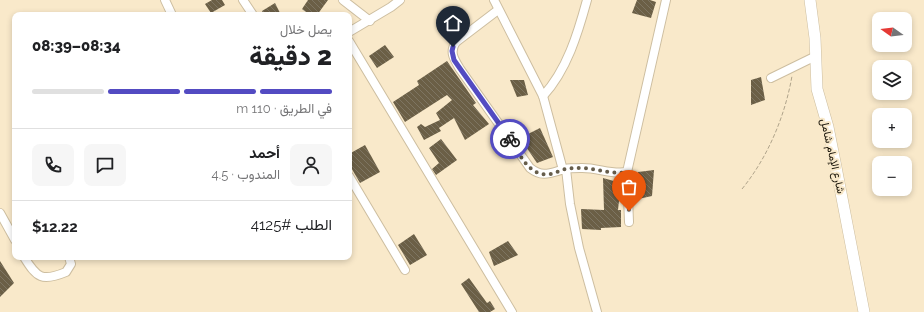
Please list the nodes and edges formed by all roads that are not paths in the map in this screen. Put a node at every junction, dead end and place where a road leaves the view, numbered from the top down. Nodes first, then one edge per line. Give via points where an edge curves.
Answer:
1 (165, 0) edge
2 (244, 0) edge
3 (343, 0) edge
4 (400, 0) edge
5 (494, 0) edge
6 (588, 0) edge
7 (666, 0) edge
8 (810, 0) edge
9 (498, 10) junction
10 (171, 12) edge
11 (251, 12) edge
12 (370, 21) junction
13 (352, 30) edge
14 (352, 46) edge
15 (816, 56) junction
16 (771, 78) dead end
17 (543, 96) junction
18 (565, 169) junction
19 (627, 172) junction
20 (352, 181) edge
21 (0, 213) edge
22 (629, 222) dead end
23 (12, 235) edge
24 (26, 260) edge
25 (70, 260) edge
26 (404, 270) dead end
27 (512, 312) edge
28 (597, 312) edge
29 (864, 312) edge

1 - 10 street
2 - 11 street
3 - 12 street
4 - 12 street
5 - 9 street
6 - 17 street via 567,58 556,80
7 - 19 street
8 - 15 street, شارع الإمام شامل
9 - 17 street
9 - 18 street via 456,42 452,51 454,60 530,168 541,174 551,174
12 - 13 street
14 - 27 street
15 - 16 street
15 - 29 street, شارع الإمام شامل via 817,89 828,127
17 - 18 street
18 - 19 street via 588,168 614,173
18 - 28 street via 574,226
19 - 22 street
20 - 26 street
21 - 23 street
24 - 25 street via 34,272 48,278 66,272 71,264

